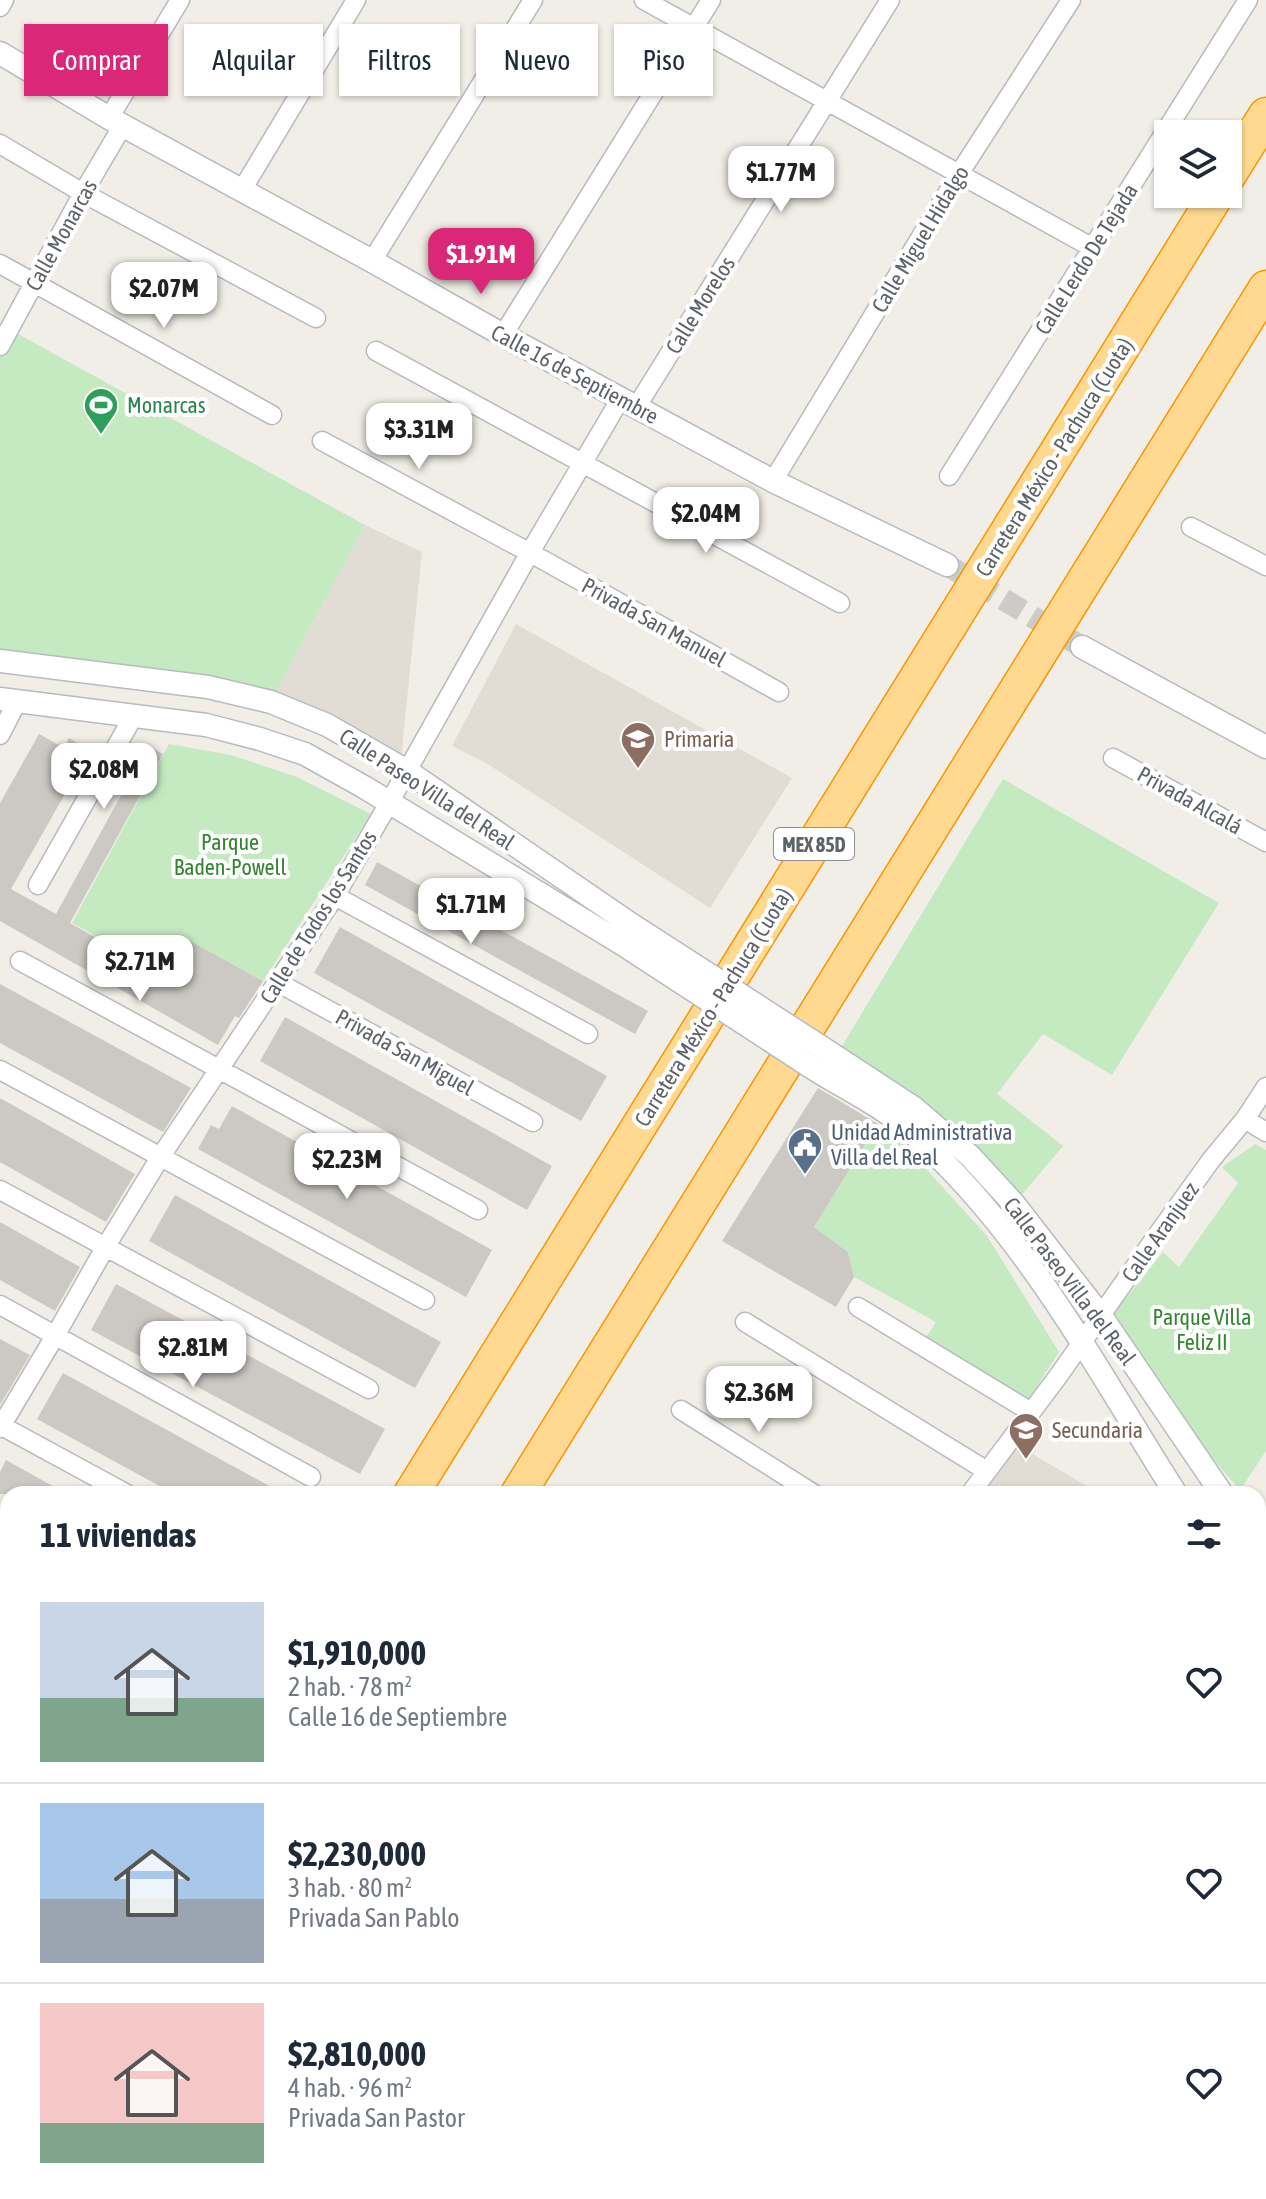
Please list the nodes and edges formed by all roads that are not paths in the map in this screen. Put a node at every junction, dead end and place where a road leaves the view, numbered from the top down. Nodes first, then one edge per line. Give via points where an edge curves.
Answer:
1 (4, 0) edge
2 (180, 0) edge
3 (356, 0) edge
4 (533, 0) edge
5 (644, 0) edge
6 (711, 0) edge
7 (890, 0) edge
8 (1071, 0) edge
9 (1248, 0) edge
10 (0, 7) edge
11 (688, 24) edge
12 (696, 24) edge
13 (713, 37) edge
14 (0, 53) edge
15 (651, 96) edge
16 (827, 100) junction
17 (1266, 115) edge
18 (116, 122) junction
19 (0, 144) edge
20 (1242, 154) edge
21 (959, 174) junction
22 (242, 190) junction
23 (83, 193) junction
24 (1208, 208) edge
25 (1093, 248) junction
26 (372, 261) junction
27 (0, 264) edge
28 (35, 282) junction
29 (1266, 288) edge
30 (316, 318) dead end
31 (503, 335) junction
32 (0, 346) edge
33 (376, 351) dead end
34 (629, 402) junction
35 (272, 415) dead end
36 (322, 441) dead end
37 (583, 463) junction
38 (949, 476) dead end
39 (773, 481) junction
40 (1191, 527) dead end
41 (529, 554) junction
42 (947, 565) tunnel mouth
43 (1266, 566) edge
44 (840, 603) dead end
45 (1082, 647) tunnel mouth
46 (0, 661) edge
47 (779, 692) dead end
48 (9, 701) edge
49 (133, 717) junction
50 (0, 735) edge
51 (1266, 747) edge
52 (1113, 758) dead end
53 (407, 771) junction
54 (389, 803) junction
55 (1266, 842) edge
56 (38, 885) dead end
57 (335, 896) junction
58 (626, 934) junction
59 (20, 961) dead end
60 (277, 982) junction
61 (588, 1034) dead end
62 (814, 1056) junction
63 (220, 1069) junction
64 (0, 1070) edge
65 (1266, 1087) edge
66 (1245, 1119) junction
67 (533, 1122) dead end
68 (1266, 1132) edge
69 (161, 1156) junction
70 (0, 1190) edge
71 (478, 1210) dead end
72 (106, 1246) junction
73 (425, 1300) dead end
74 (0, 1305) edge
75 (858, 1307) dead end
76 (1101, 1316) junction
77 (745, 1322) dead end
78 (55, 1336) junction
79 (1083, 1342) junction
80 (369, 1389) dead end
81 (681, 1410) dead end
82 (1031, 1412) junction
83 (0, 1426) edge
84 (987, 1471) junction
85 (311, 1477) dead end
86 (112, 1486) edge
87 (416, 1486) edge
88 (523, 1486) edge
89 (801, 1486) edge
90 (976, 1486) edge
91 (1171, 1486) edge
92 (1217, 1486) edge

1 - 10 street
2 - 18 street, Calle Monarcas
3 - 22 street
4 - 26 street
5 - 11 street
6 - 12 street
7 - 16 street, Calle Morelos
8 - 21 street, Calle Miguel Hidalgo
9 - 25 street, Calle Lerdo De Tejada
13 - 16 street
14 - 18 street, Calle 16 de Septiembre
15 - 31 street
16 - 21 street
16 - 34 street, Calle Morelos
17 - 20 highway
18 - 22 street, Calle 16 de Septiembre
18 - 23 street, Calle Monarcas
19 - 23 street
21 - 25 street
21 - 39 street, Calle Miguel Hidalgo
22 - 26 street, Calle 16 de Septiembre
23 - 28 street, Calle Monarcas
23 - 30 street
24 - 87 highway, Carretera México - Pachuca (Cuota) / MEX 85D
25 - 38 street, Calle Lerdo De Tejada
26 - 31 street, Calle 16 de Septiembre
27 - 28 street
28 - 32 street, Calle Monarcas
28 - 35 street
29 - 88 highway
31 - 34 street, Calle 16 de Septiembre
33 - 37 street
34 - 37 street, Calle de Todos los Santos
34 - 39 street, Calle 16 de Septiembre
36 - 41 street, Privada San Manuel
37 - 41 street, Calle de Todos los Santos
37 - 44 street
39 - 42 street, Calle 16 de Septiembre
40 - 43 street
41 - 47 street, Privada San Manuel
41 - 53 street, Calle de Todos los Santos
45 - 51 street
46 - 53 street, Calle Paseo Villa del Real via 208,687 271,702 327,725
48 - 49 street, Calle Paseo Villa del Real
48 - 50 street
49 - 54 street, Calle Paseo Villa del Real via 206,725 305,754
49 - 56 street
52 - 55 street, Privada Alcalá
53 - 54 street, Calle de Todos los Santos
53 - 58 street, Calle Paseo Villa del Real
54 - 57 street, Calle de Todos los Santos
54 - 58 street, Calle Paseo Villa del Real
57 - 60 street, Calle de Todos los Santos
57 - 61 street
58 - 62 street, Calle Paseo Villa del Real, bridge
59 - 63 street
60 - 63 street, Calle de Todos los Santos
60 - 67 street, Privada San Miguel
62 - 76 street, Calle Paseo Villa del Real via 914,1108 970,1156
62 - 79 street, Calle Paseo Villa del Real via 905,1126 961,1179
63 - 69 street, Calle de Todos los Santos
63 - 71 street
64 - 69 street
65 - 66 street, Calle Aranjuez
66 - 68 street
66 - 76 street, Calle Aranjuez
69 - 72 street, Calle de Todos los Santos
69 - 73 street
70 - 72 street
72 - 78 street, Calle de Todos los Santos
72 - 80 street
74 - 78 street
75 - 82 street
76 - 79 street, Calle Aranjuez
76 - 92 street, Calle Paseo Villa del Real
77 - 84 street
78 - 83 street, Calle de Todos los Santos
78 - 85 street
79 - 82 street, Calle Aranjuez
79 - 91 street, Calle Paseo Villa del Real
81 - 89 street
82 - 84 street, Calle Aranjuez
83 - 86 street
84 - 90 street, Calle Aranjuez

